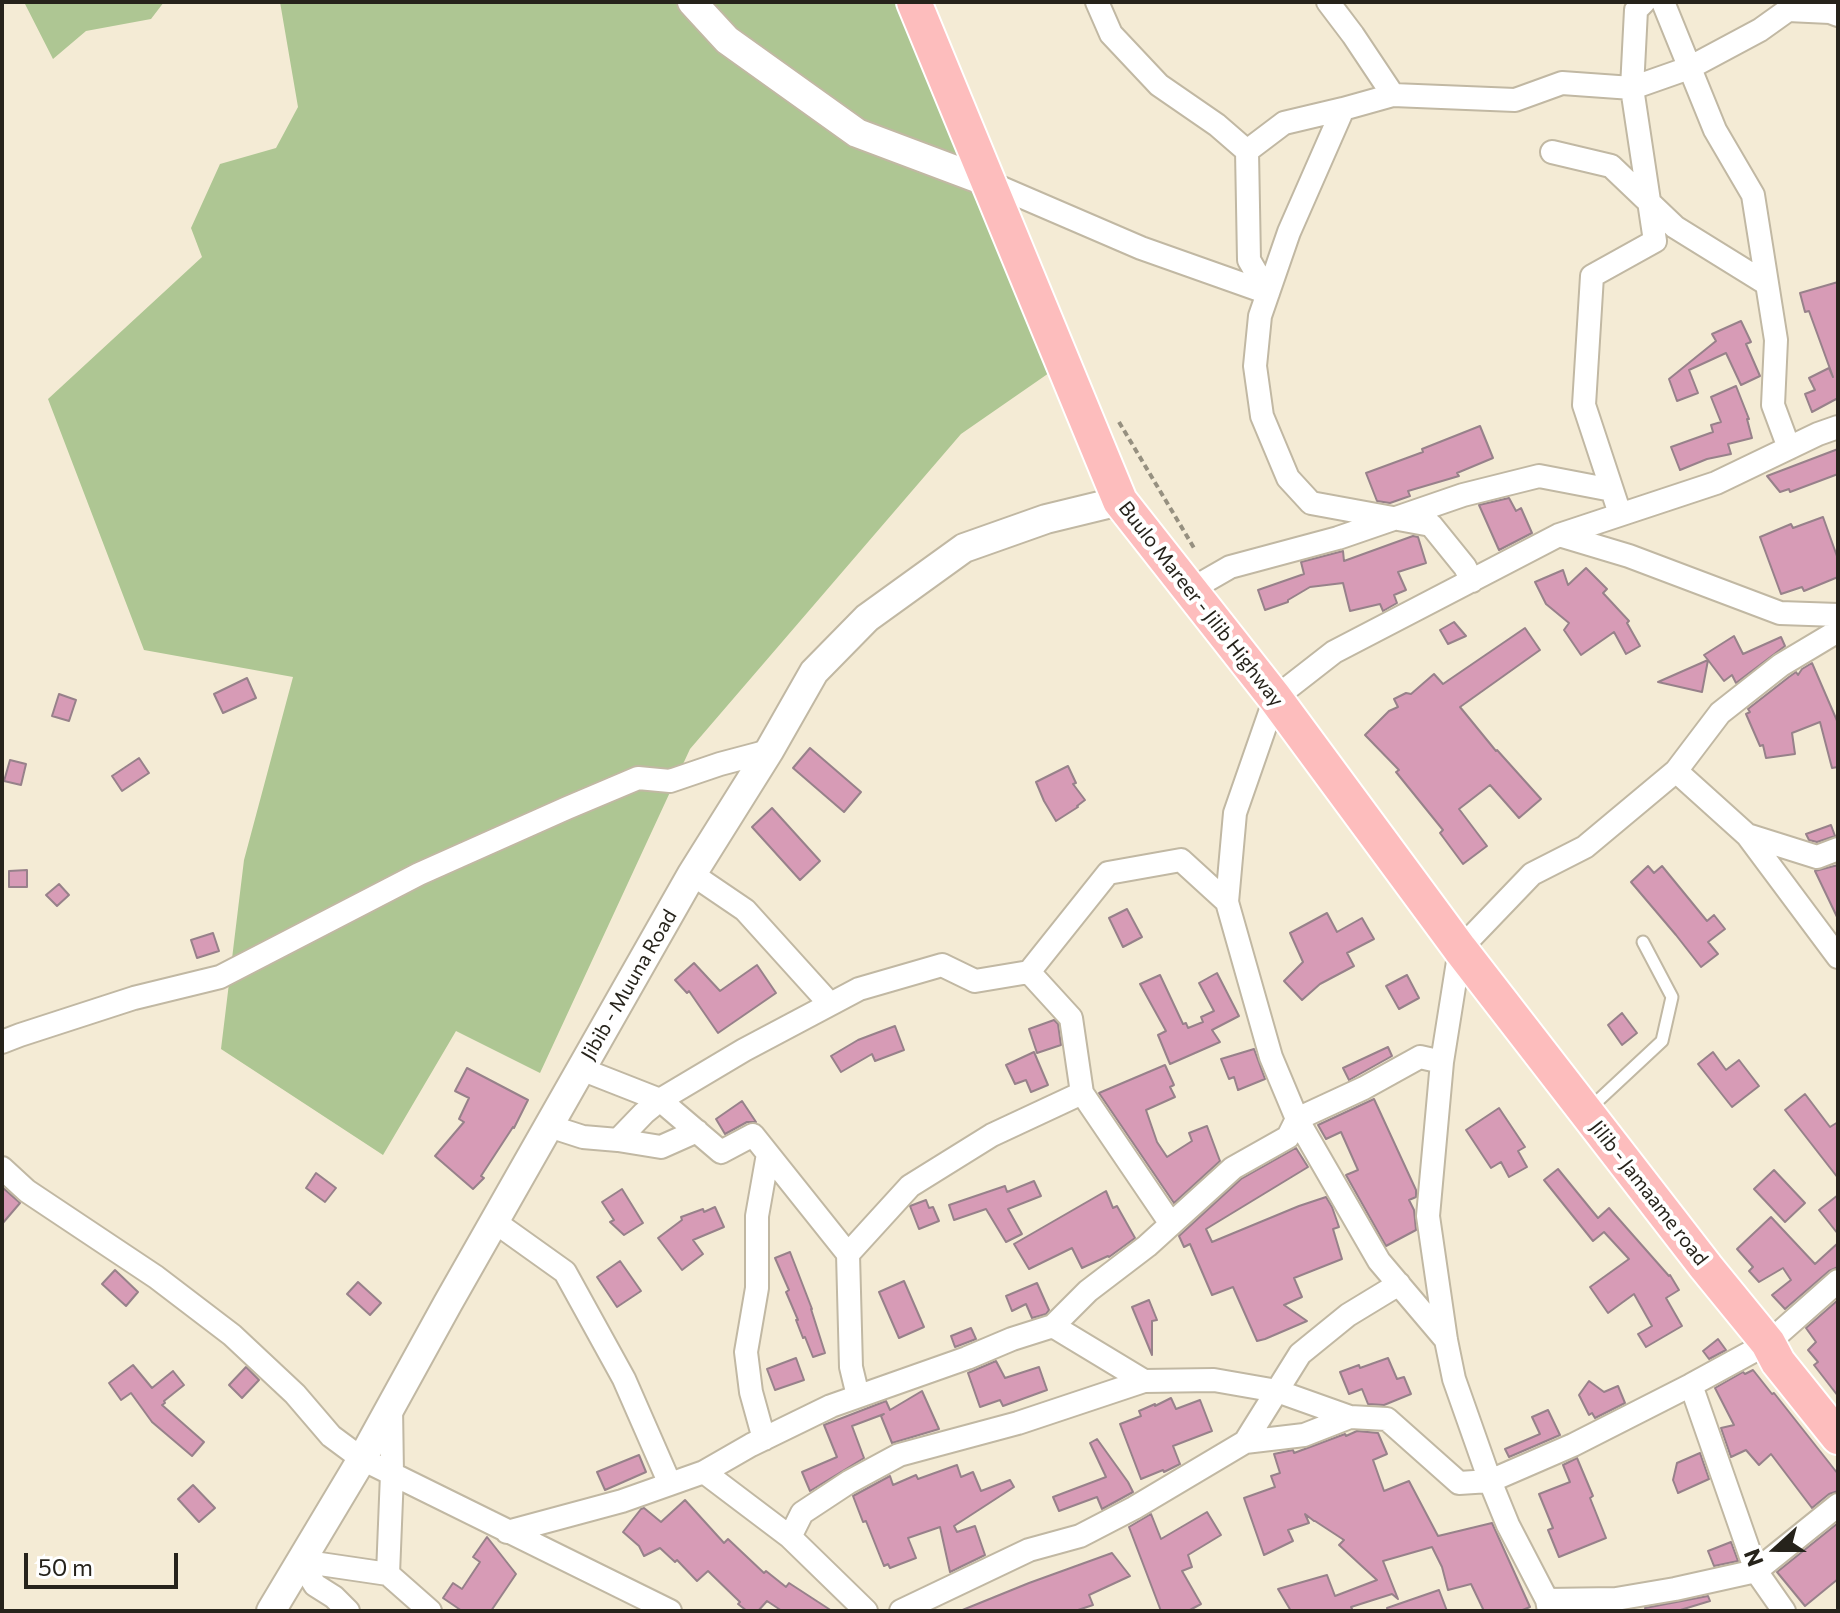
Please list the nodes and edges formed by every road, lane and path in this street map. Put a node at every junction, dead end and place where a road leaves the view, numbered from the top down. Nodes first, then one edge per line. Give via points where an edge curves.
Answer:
1 (692, 2) edge
2 (914, 2) edge
3 (1097, 2) edge
4 (1328, 2) edge
5 (1644, 2) edge
6 (1663, 2) edge
7 (1838, 15) edge
8 (1689, 68) junction
9 (1632, 88) junction
10 (1393, 95) junction
11 (1343, 109) junction
12 (1247, 151) junction
13 (1552, 152) dead end
14 (990, 183) junction
15 (1647, 201) junction
16 (1767, 284) junction
17 (1268, 293) junction
18 (1118, 421) dead end
19 (1838, 427) edge
20 (1789, 448) junction
21 (1612, 490) junction
22 (1120, 501) junction
23 (1620, 514) junction
24 (1397, 518) junction
25 (1559, 535) junction
26 (1199, 557) dead end
27 (1472, 581) junction
28 (1190, 590) junction
29 (1838, 615) edge
30 (1838, 631) edge
31 (1275, 698) junction
32 (769, 751) junction
33 (1676, 771) junction
34 (1747, 835) junction
35 (1838, 849) edge
36 (692, 874) junction
37 (1227, 902) junction
38 (1643, 942) dead end
39 (1460, 949) junction
40 (1838, 957) edge
41 (1029, 972) junction
42 (830, 1004) junction
43 (2, 1042) edge
44 (1442, 1062) junction
45 (581, 1069) junction
46 (1082, 1093) junction
47 (660, 1100) junction
48 (1585, 1112) junction
49 (1297, 1119) junction
50 (549, 1126) junction
51 (697, 1131) junction
52 (618, 1140) junction
53 (768, 1154) junction
54 (2, 1168) edge
55 (495, 1222) junction
56 (1171, 1224) junction
57 (848, 1254) junction
58 (1838, 1281) edge
59 (1399, 1284) junction
60 (1053, 1326) junction
61 (1446, 1340) junction
62 (1768, 1343) junction
63 (1144, 1381) junction
64 (1691, 1385) junction
65 (1277, 1391) junction
66 (858, 1396) junction
67 (391, 1406) junction
68 (1350, 1417) junction
69 (1838, 1436) edge
70 (764, 1439) junction
71 (1245, 1442) junction
72 (362, 1459) junction
73 (704, 1472) junction
74 (392, 1474) junction
75 (1490, 1481) junction
76 (670, 1484) junction
77 (1838, 1505) edge
78 (507, 1532) junction
79 (790, 1537) junction
80 (300, 1561) junction
81 (1756, 1571) junction
82 (388, 1574) junction
83 (1548, 1605) edge
84 (271, 1611) edge
85 (348, 1611) edge
86 (430, 1611) edge
87 (670, 1611) edge
88 (866, 1611) edge
89 (901, 1611) edge
90 (1784, 1611) edge

1 - 14 street via 727,40 857,133
2 - 14 main road, Buulo Mareer - Jilib Highway
3 - 12 street via 1111,34 1159,85
4 - 10 street
5 - 9 street via 1636,10
6 - 8 street
7 - 8 street via 1788,10
8 - 9 street
8 - 16 street via 1715,130 1753,195
9 - 10 street via 1562,83 1515,100
9 - 15 street
10 - 11 street
11 - 12 street via 1284,123
11 - 17 street
12 - 17 street via 1249,260
13 - 15 street via 1611,166
14 - 17 street via 1141,248
14 - 22 main road, Buulo Mareer - Jilib Highway
15 - 16 street via 1675,227
15 - 21 street via 1655,241 1592,276 1584,405
16 - 20 street via 1776,340 1773,405
17 - 24 street via 1255,366 1262,416 1288,478 1311,503
18 - 26 path
19 - 20 street
20 - 23 street via 1716,483
21 - 23 street
21 - 24 street via 1539,476
22 - 28 main road, Buulo Mareer - Jilib Highway
22 - 32 street, Jibib - Muuna Road via 1046,519 964,548 867,618 814,672
23 - 25 street
24 - 27 street via 1431,525
24 - 28 street via 1230,567
25 - 27 street
25 - 29 street via 1780,613
27 - 31 street via 1334,652
28 - 31 main road, Buulo Mareer - Jilib Highway
30 - 33 street via 1781,665 1720,713
31 - 37 street via 1235,813
31 - 39 main road, Buulo Mareer - Jilib Highway
32 - 36 street, Jibib - Muuna Road
32 - 43 street via 670,781 638,778 419,874 220,977 134,998
33 - 34 street
33 - 39 street via 1585,847 1532,874
34 - 35 street via 1817,857
34 - 40 street
36 - 42 street via 745,910
36 - 45 street, Jibib - Muuna Road
37 - 41 street via 1181,860 1108,873
37 - 49 street via 1271,1057
38 - 48 lane via 1672,997 1662,1041
39 - 44 street
39 - 48 main road, Jilib - Jamaame road
41 - 42 street via 975,981 942,965 859,989
41 - 46 street via 1071,1018
42 - 47 street
44 - 49 street via 1420,1057
44 - 61 street via 1428,1216
45 - 47 street
45 - 50 street, Jibib - Muuna Road
46 - 56 street
46 - 57 street via 992,1135 910,1186
47 - 51 street
47 - 52 street
48 - 62 main road, Jilib - Jamaame road
49 - 56 street via 1288,1137 1233,1168
49 - 59 street via 1379,1261
50 - 52 street via 583,1137
50 - 55 street, Jibib - Muuna Road
51 - 52 street via 661,1147
51 - 53 street via 721,1152 753,1135
53 - 57 street
53 - 70 street via 757,1216 757,1288 746,1352
54 - 72 street via 232,1335 331,1436
55 - 67 street, Jibib - Muuna Road
55 - 76 street via 565,1272 624,1379
56 - 60 street
57 - 66 street via 851,1367
58 - 62 street
59 - 61 street
59 - 65 street via 1348,1315 1300,1354
60 - 63 street
60 - 66 street
61 - 75 street
62 - 64 street
62 - 69 main road, Jilib - Jamaame road
63 - 65 street via 1214,1380
63 - 79 street via 899,1455 802,1513
64 - 75 street
64 - 81 street
65 - 68 street
65 - 71 street
66 - 70 street
67 - 72 street, Jibib - Muuna Road
67 - 74 street
68 - 71 street via 1304,1435
68 - 75 street via 1387,1419 1459,1483
70 - 73 street
71 - 89 street via 1080,1536 1029,1550
72 - 74 street
72 - 80 street, Jibib - Muuna Road
73 - 76 street
73 - 79 street
74 - 78 street
74 - 82 street
75 - 83 street
76 - 78 street
77 - 81 street
78 - 87 street
79 - 88 street
80 - 82 street
80 - 84 street, Jibib - Muuna Road
80 - 85 street via 315,1585
81 - 83 street via 1616,1599
81 - 90 street
82 - 86 street

